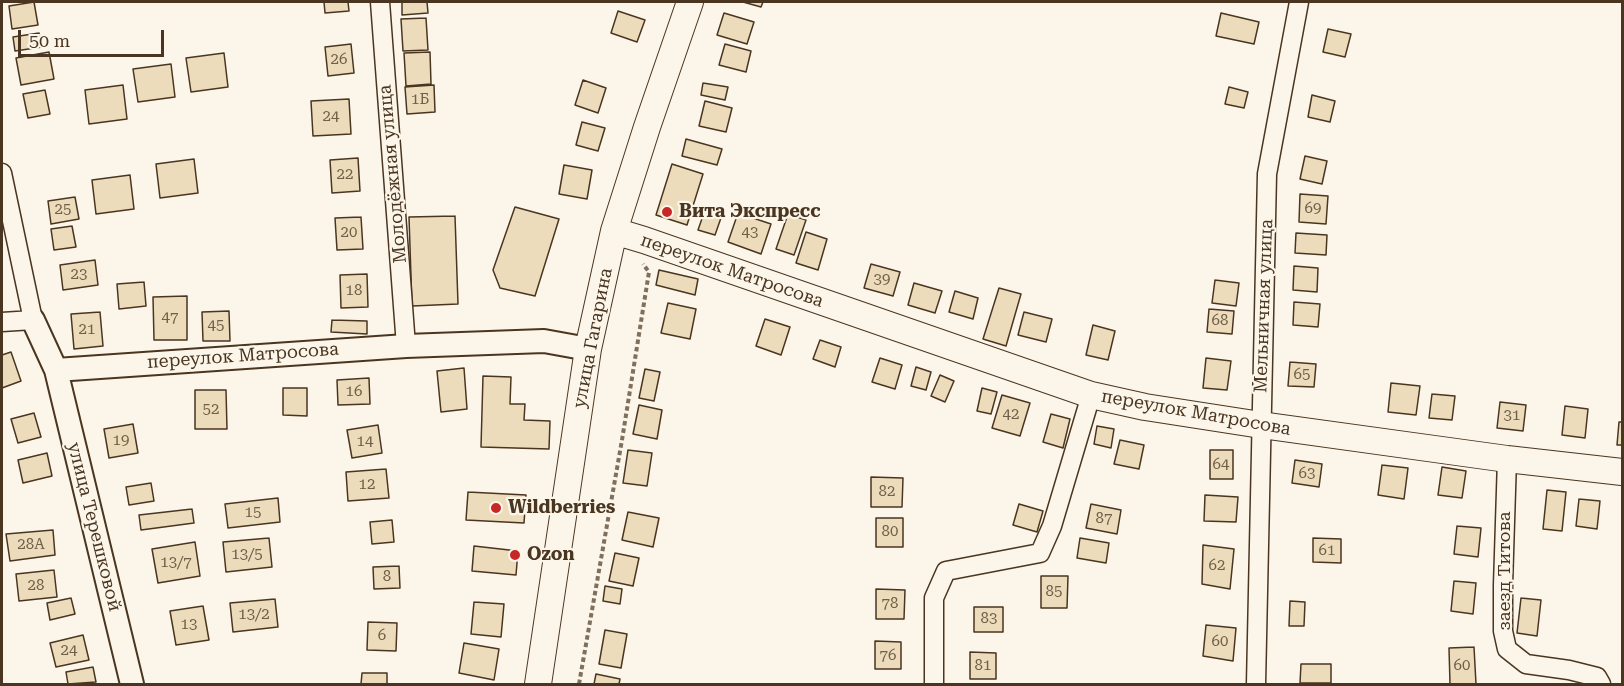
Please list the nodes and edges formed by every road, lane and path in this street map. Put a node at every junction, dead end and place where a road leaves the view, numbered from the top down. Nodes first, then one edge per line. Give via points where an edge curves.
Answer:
1 (380, 2) edge
2 (690, 2) edge
3 (1299, 2) edge
4 (2, 173) edge
5 (614, 231) junction
6 (639, 258) dead end
7 (33, 320) junction
8 (2, 322) edge
9 (406, 346) junction
10 (588, 349) junction
11 (56, 370) junction
12 (1091, 395) junction
13 (1261, 425) junction
14 (1507, 459) junction
15 (1623, 472) edge
16 (132, 684) edge
17 (538, 684) edge
18 (579, 684) edge
19 (934, 684) edge
20 (1256, 684) edge
21 (1602, 684) edge

1 - 9 street, Молодёжная улица
2 - 5 main road, улица Гагарина
3 - 13 street, Мельничная улица via 1267,174
4 - 7 street
5 - 10 main road, улица Гагарина
5 - 12 main road, переулок Матросова
6 - 18 path via 649,272
7 - 8 street
7 - 11 street
9 - 10 street, переулок Матросова via 544,341
9 - 11 street, переулок Матросова
10 - 17 main road, улица Гагарина
11 - 16 street, улица Терешковой
12 - 13 main road, переулок Матросова
12 - 19 street via 1052,526 1040,553 946,571 934,598
13 - 14 main road, переулок Матросова
13 - 20 street, Мельничная улица
14 - 15 main road, переулок Матросова
14 - 21 street, заезд Титова via 1503,631 1507,649 1526,664 1597,677

